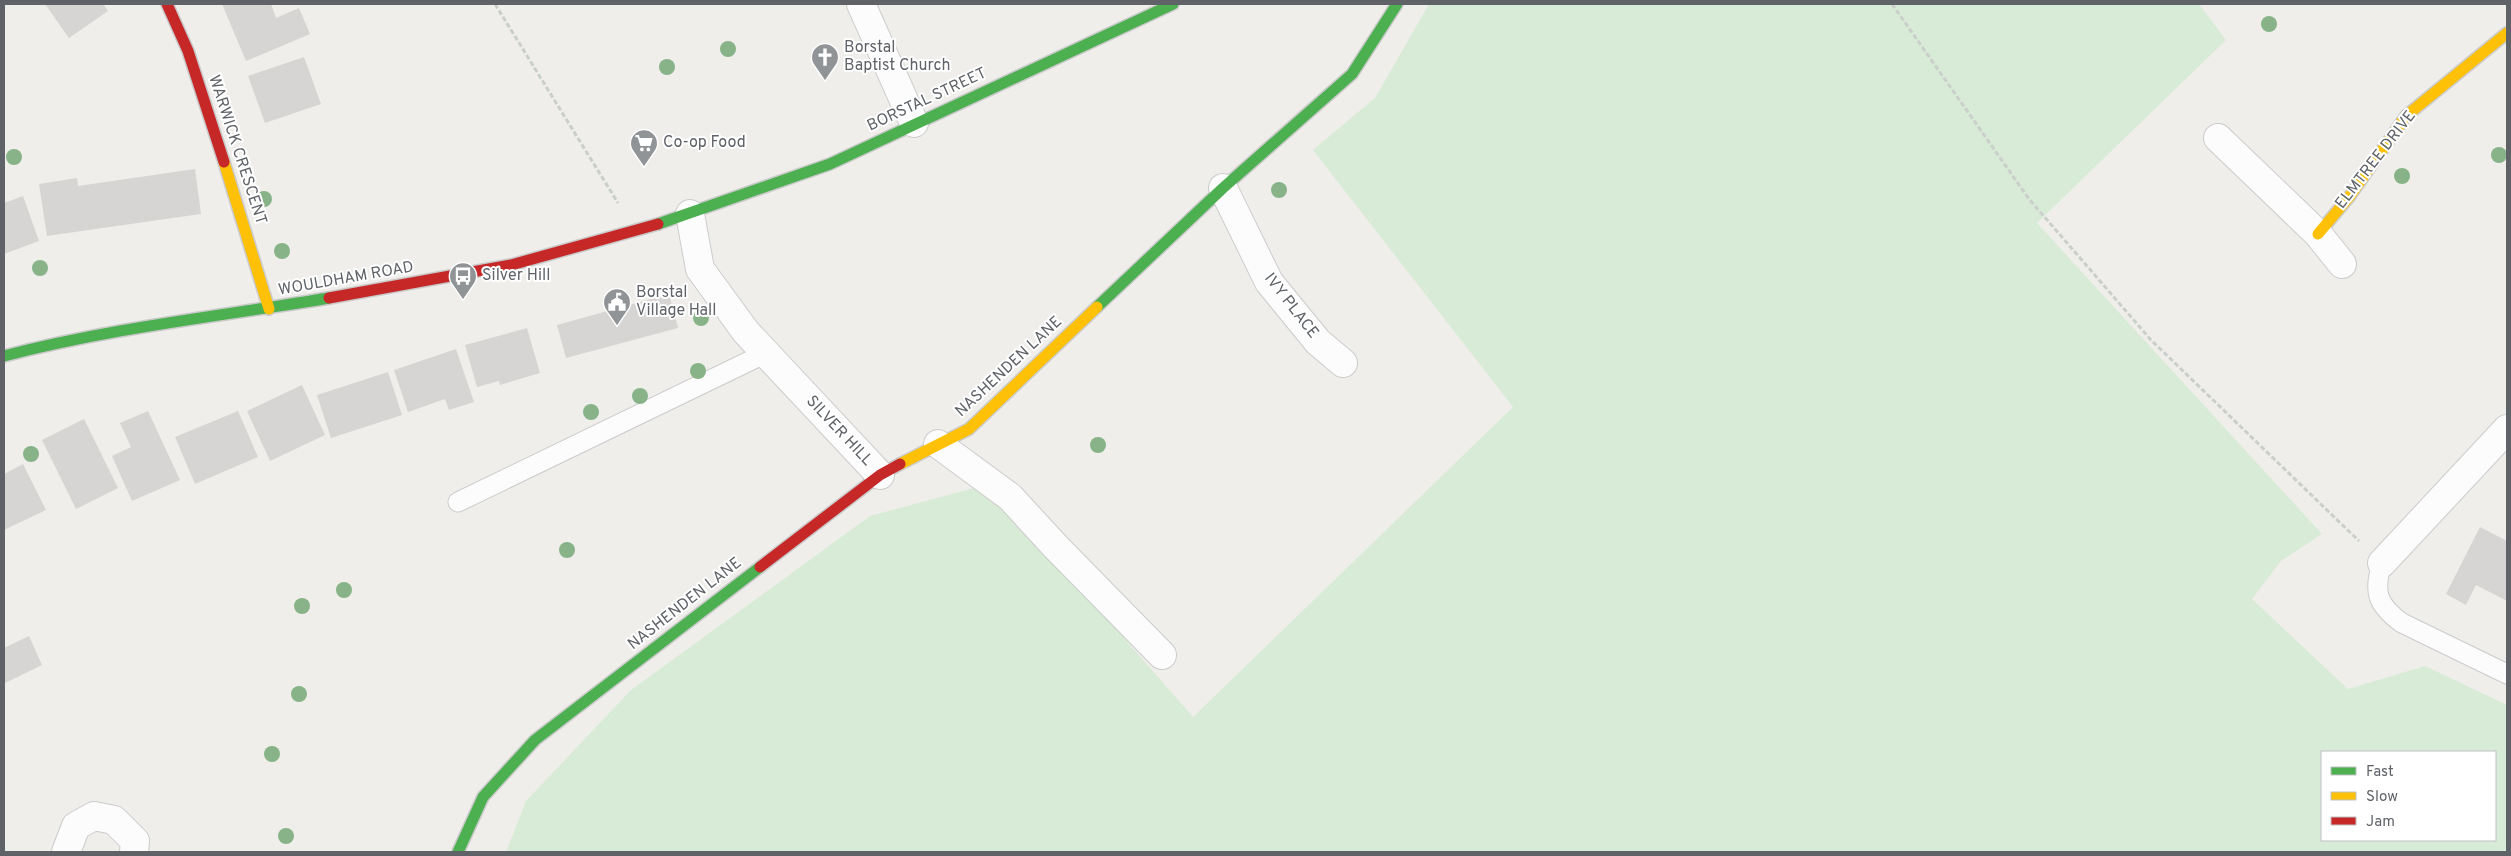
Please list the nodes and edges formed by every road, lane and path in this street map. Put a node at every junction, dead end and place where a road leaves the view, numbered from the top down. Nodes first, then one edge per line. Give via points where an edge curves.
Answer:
1 (166, 4) edge
2 (495, 4) edge
3 (861, 4) edge
4 (1172, 4) edge
5 (1397, 4) edge
6 (1892, 4) edge
7 (2507, 33) edge
8 (914, 123) junction
9 (2218, 138) dead end
10 (1223, 188) junction
11 (611, 207) dead end
12 (690, 214) junction
13 (2318, 234) junction
14 (2342, 264) dead end
15 (269, 309) junction
16 (766, 353) junction
17 (4, 356) edge
18 (1343, 362) dead end
19 (2507, 429) edge
20 (938, 444) junction
21 (880, 475) junction
22 (458, 502) dead end
23 (2382, 562) junction
24 (1162, 655) dead end
25 (2507, 674) edge
26 (66, 852) edge
27 (134, 852) edge
28 (458, 852) edge

1 - 15 street, WARWICK CRESCENT via 188,50
2 - 11 path via 619,205
3 - 8 street
4 - 8 street, BORSTAL STREET
5 - 10 street, NASHENDEN LANE via 1352,74
6 - 23 path via 2029,199 2150,340
7 - 13 street, ELMTREE DRIVE via 2406,116 2349,197
8 - 12 street, BORSTAL STREET via 830,164
9 - 13 street
10 - 18 street, IVY PLACE via 1269,282 1318,342
10 - 20 street, NASHENDEN LANE via 969,429
12 - 15 street, WOULDHAM ROAD via 511,265
12 - 16 street, SILVER HILL via 700,269 746,332
13 - 14 street
15 - 17 street, WOULDHAM ROAD via 126,331
16 - 21 street, SILVER HILL
16 - 22 lane
19 - 23 street
20 - 21 street, NASHENDEN LANE
20 - 24 street via 1010,497
21 - 28 street, NASHENDEN LANE via 536,740 483,797
23 - 25 lane via 2377,590 2379,602 2388,613 2402,623
26 - 27 street via 76,826 94,816 114,820 135,841

